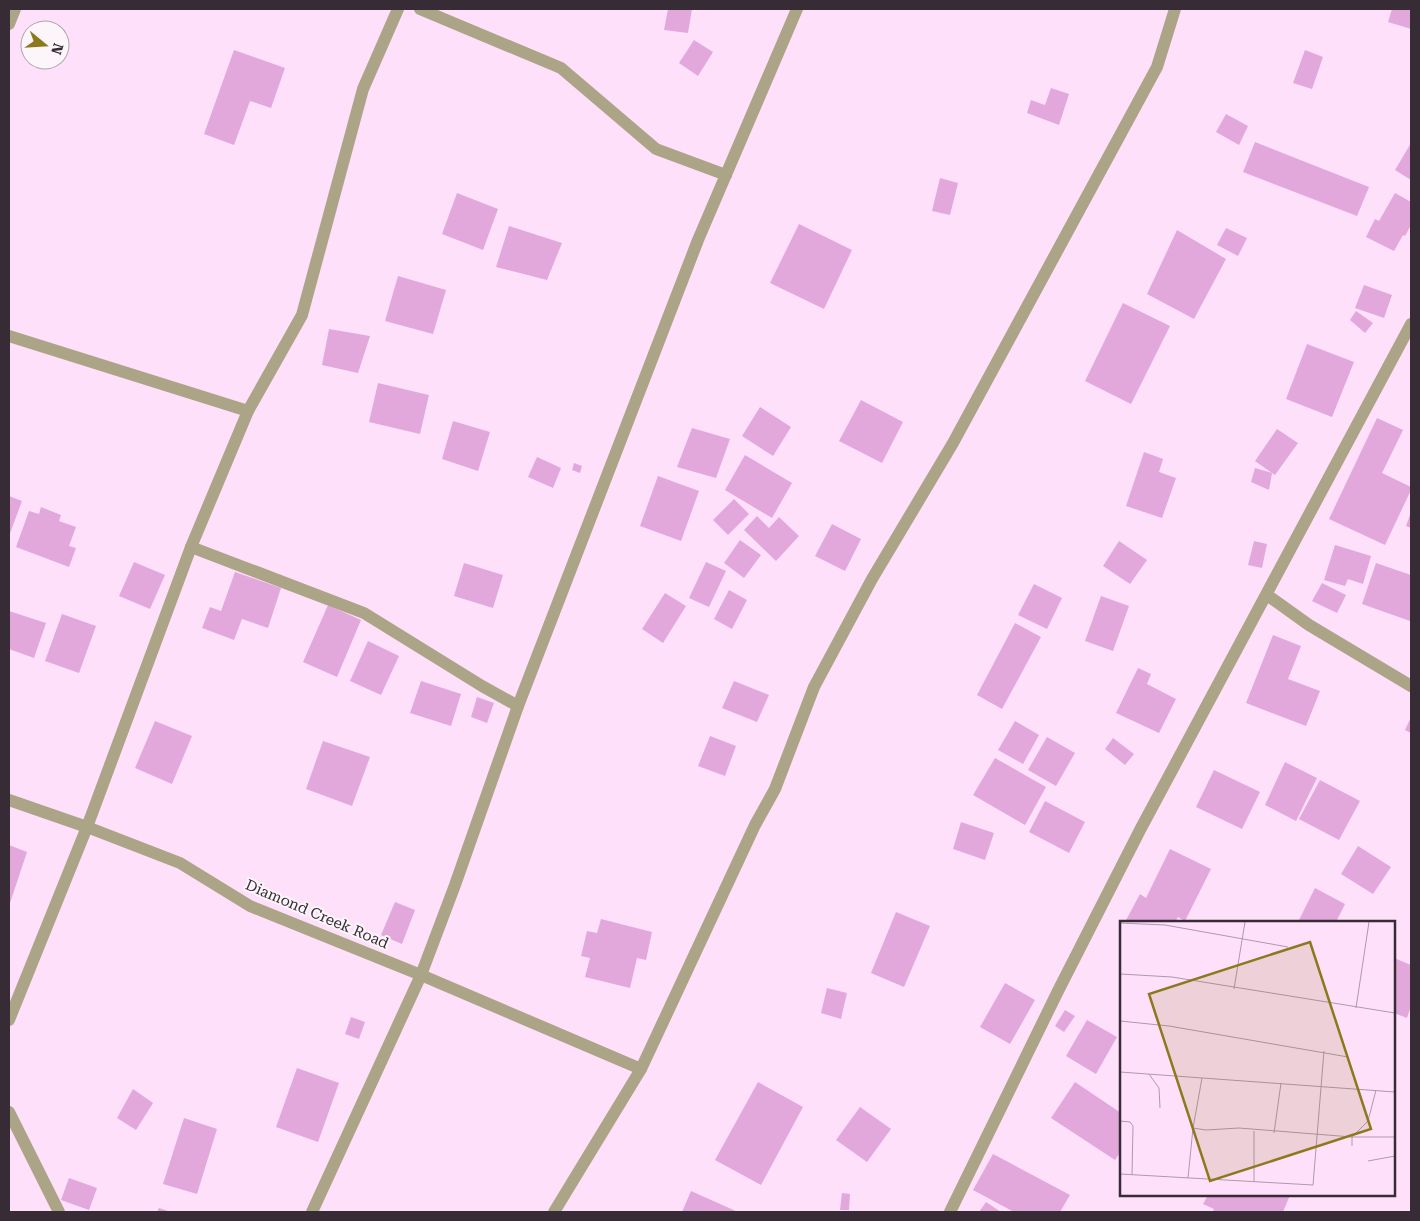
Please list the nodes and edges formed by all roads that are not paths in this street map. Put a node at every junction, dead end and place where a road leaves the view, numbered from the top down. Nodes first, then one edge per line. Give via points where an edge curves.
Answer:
1 (14, 9) edge
2 (398, 9) edge
3 (420, 9) edge
4 (796, 9) edge
5 (1174, 9) edge
6 (9, 24) edge
7 (726, 175) junction
8 (1411, 324) edge
9 (9, 336) edge
10 (248, 411) junction
11 (191, 547) junction
12 (1267, 595) junction
13 (1411, 686) edge
14 (518, 706) junction
15 (9, 800) edge
16 (87, 827) junction
17 (421, 976) junction
18 (9, 1020) edge
19 (641, 1069) junction
20 (9, 1112) edge
21 (59, 1212) edge
22 (312, 1212) edge
23 (554, 1212) edge
24 (950, 1212) edge

1 - 6 street
2 - 10 street via 363,88 302,316
3 - 7 street via 561,68 656,149
4 - 7 street
5 - 19 street via 1157,67 953,443 872,579 814,687 775,789 754,825
7 - 14 street
8 - 12 street
9 - 10 street
10 - 11 street
11 - 14 street via 364,612
11 - 16 street
12 - 13 street via 1309,626
12 - 24 street via 1136,838
14 - 17 street
15 - 16 street, Diamond Creek Road
16 - 17 street, Diamond Creek Road via 180,863 250,906
16 - 18 street
17 - 19 street, Diamond Creek Road
17 - 22 street
19 - 23 street
20 - 21 street

